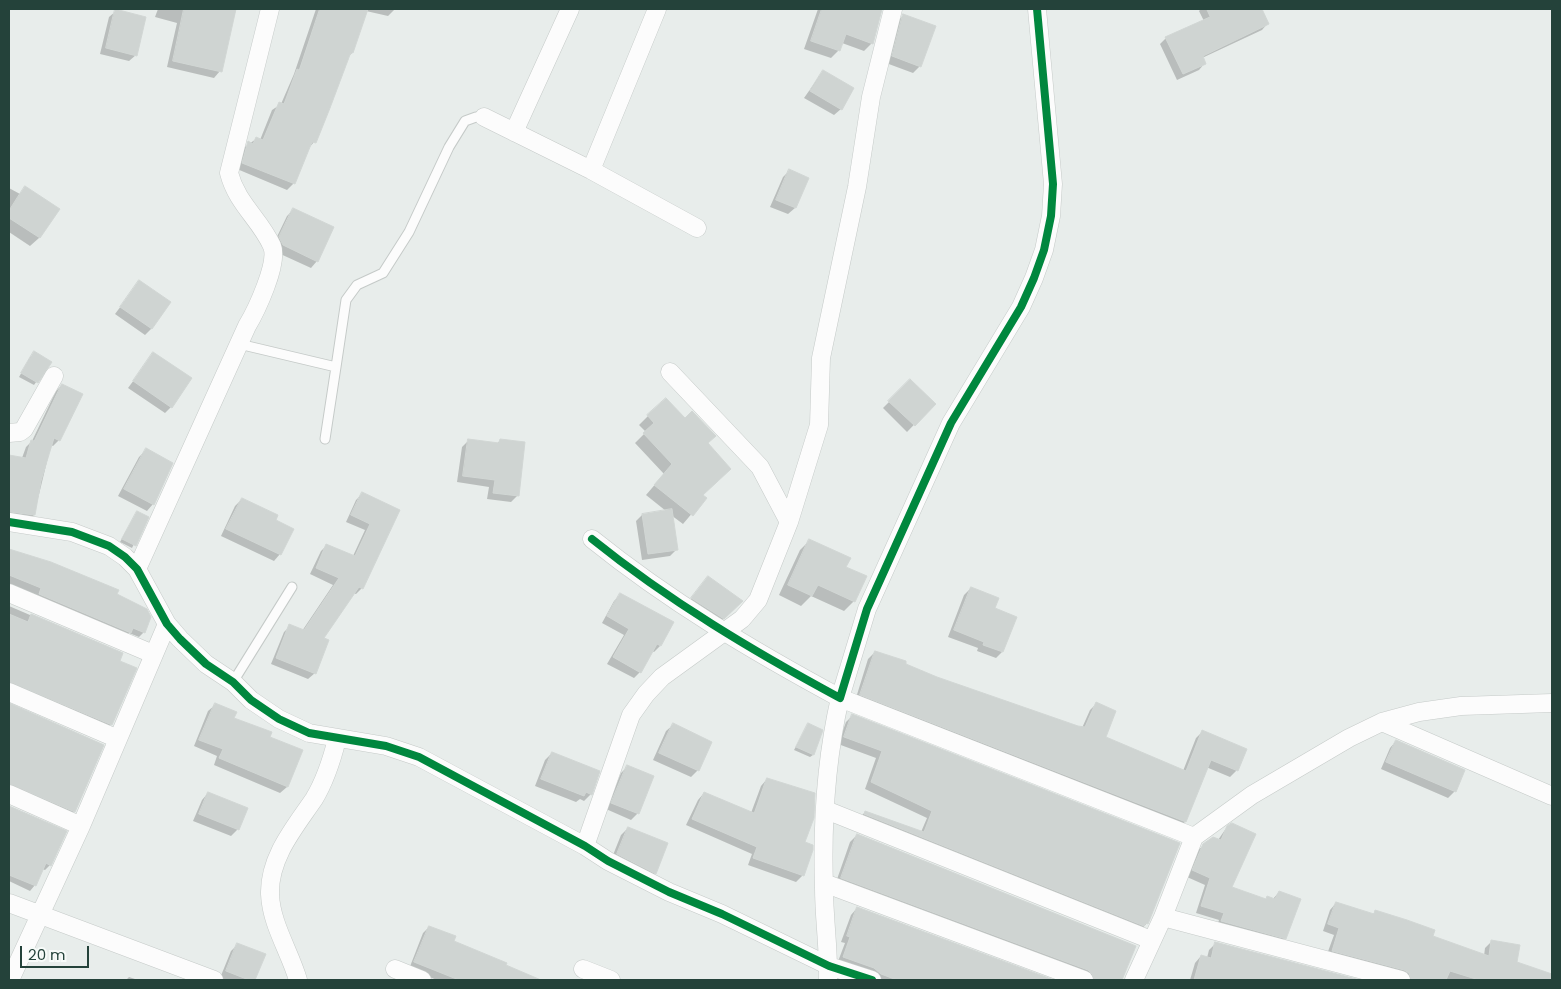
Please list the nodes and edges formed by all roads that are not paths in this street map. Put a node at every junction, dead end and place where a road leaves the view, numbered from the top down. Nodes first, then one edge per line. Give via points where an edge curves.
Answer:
1 (270, 9) edge
2 (570, 9) edge
3 (657, 9) edge
4 (892, 9) edge
5 (1037, 9) edge
6 (484, 117) joint
7 (514, 132) junction
8 (591, 170) junction
9 (697, 228) dead end
10 (238, 344) junction
11 (336, 367) junction
12 (670, 372) dead end
13 (54, 376) dead end
14 (9, 433) edge
15 (325, 439) dead end
16 (9, 522) edge
17 (788, 522) junction
18 (592, 539) dead end
19 (137, 568) junction
20 (292, 587) dead end
21 (9, 593) edge
22 (167, 624) junction
23 (724, 632) junction
24 (153, 654) junction
25 (233, 682) junction
26 (9, 692) edge
27 (840, 698) junction
28 (1552, 703) edge
29 (1382, 722) junction
30 (118, 739) junction
31 (337, 739) junction
32 (9, 794) edge
33 (1552, 796) edge
34 (826, 810) junction
35 (81, 826) junction
36 (1194, 837) junction
37 (585, 846) junction
38 (824, 883) junction
39 (9, 903) edge
40 (38, 916) junction
41 (1163, 917) junction
42 (1151, 940) junction
43 (395, 969) dead end
44 (584, 969) dead end
45 (828, 973) edge
46 (10, 980) edge
47 (214, 980) edge
48 (298, 980) edge
49 (422, 980) edge
50 (610, 980) edge
51 (872, 980) edge
52 (1084, 980) edge
53 (1134, 980) edge
54 (1401, 980) edge

1 - 10 street via 229,173 233,188 273,247 270,272 259,307
2 - 7 street
3 - 8 street
4 - 17 street via 871,97 857,187 821,358 819,425
5 - 27 street via 1053,184 1044,250 1021,306 951,423 867,609
6 - 7 street
6 - 11 lane via 465,121 449,147 414,223 383,273 357,285 346,300
7 - 8 street
8 - 9 street
10 - 11 lane
10 - 19 street
11 - 15 lane
12 - 17 street via 760,467
13 - 14 street via 24,429
16 - 19 street via 90,538 109,546
17 - 23 street via 758,600 742,619
18 - 23 street via 659,591
19 - 22 street
20 - 25 lane
21 - 24 street
22 - 24 street
22 - 25 street via 206,664
23 - 27 street
23 - 37 street via 662,677 631,716
24 - 30 street
25 - 31 street via 251,700 279,719 308,734
26 - 30 street
27 - 34 street via 834,725
27 - 36 street
28 - 29 street via 1461,706
29 - 33 street
29 - 36 street via 1252,795
30 - 35 street
31 - 37 street via 386,746 419,757
31 - 48 street via 331,763 314,798 297,819 272,870 270,894 281,938
32 - 35 street
34 - 38 street
34 - 42 street
35 - 40 street
36 - 41 street
37 - 45 street via 669,892 722,914
38 - 45 street
38 - 52 street
39 - 40 street
40 - 46 street
40 - 47 street
41 - 42 street
41 - 54 street
42 - 53 street
43 - 49 street
44 - 50 street
45 - 51 street

